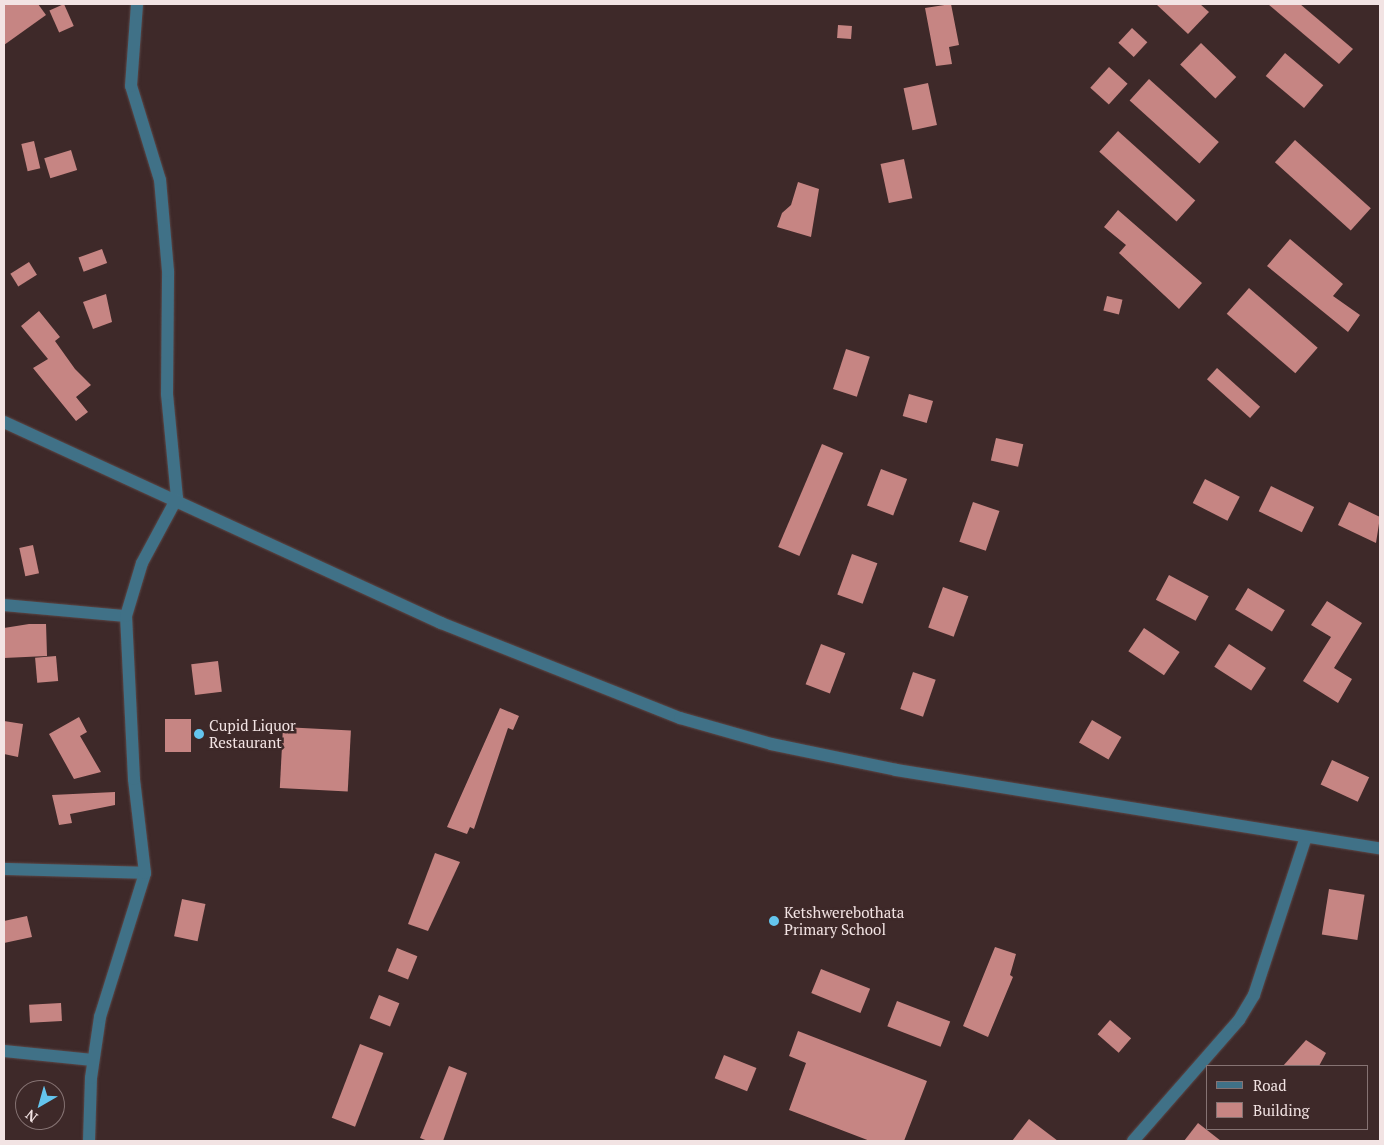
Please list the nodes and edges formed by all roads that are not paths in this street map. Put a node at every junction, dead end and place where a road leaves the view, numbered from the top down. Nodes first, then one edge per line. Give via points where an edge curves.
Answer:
1 (136, 5) edge
2 (4, 422) edge
3 (177, 498) junction
4 (4, 605) edge
5 (126, 616) junction
6 (1306, 837) junction
7 (1380, 848) edge
8 (4, 869) edge
9 (144, 873) junction
10 (4, 1052) edge
11 (93, 1060) junction
12 (89, 1141) edge
13 (1133, 1141) edge

1 - 3 street via 131,86 160,180 168,271 167,394
2 - 3 street
3 - 5 street via 142,563
3 - 6 street via 441,623 680,718 771,744 896,770
4 - 5 street
5 - 9 street via 136,814
6 - 7 street
6 - 13 street via 1254,995 1239,1020
8 - 9 street
9 - 11 street via 100,1017
10 - 11 street
11 - 12 street

